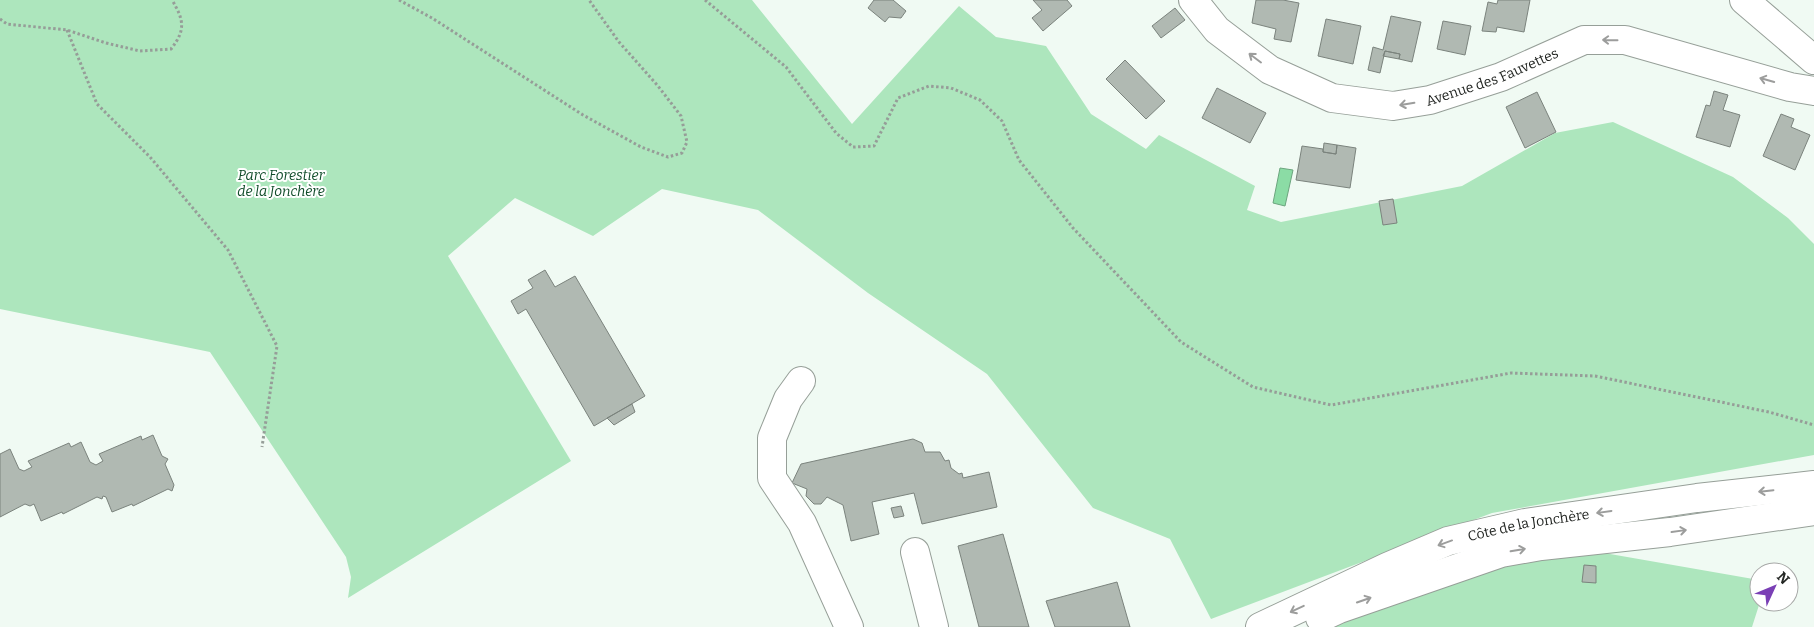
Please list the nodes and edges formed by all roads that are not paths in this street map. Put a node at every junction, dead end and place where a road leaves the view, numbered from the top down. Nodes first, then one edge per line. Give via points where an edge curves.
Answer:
1 (1193, 0) edge
2 (1744, 0) edge
3 (1814, 60) edge
4 (1814, 91) edge
5 (801, 381) dead end
6 (1814, 485) edge
7 (1814, 511) edge
8 (915, 552) dead end
9 (849, 627) edge
10 (934, 627) edge
11 (1260, 627) edge
12 (1303, 627) edge

4 -> 1 street, Avenue des Fauvettes via 1625,40 1584,40 1502,77 1430,100 1393,106 1332,98 1270,70 1217,30
2 - 3 street
5 - 9 street via 788,399 772,438 772,478 802,523
6 -> 11 street, Côte de la Jonchère via 1525,523 1448,541
12 -> 7 street, Côte de la Jonchère via 1338,609 1501,553
8 - 10 street

